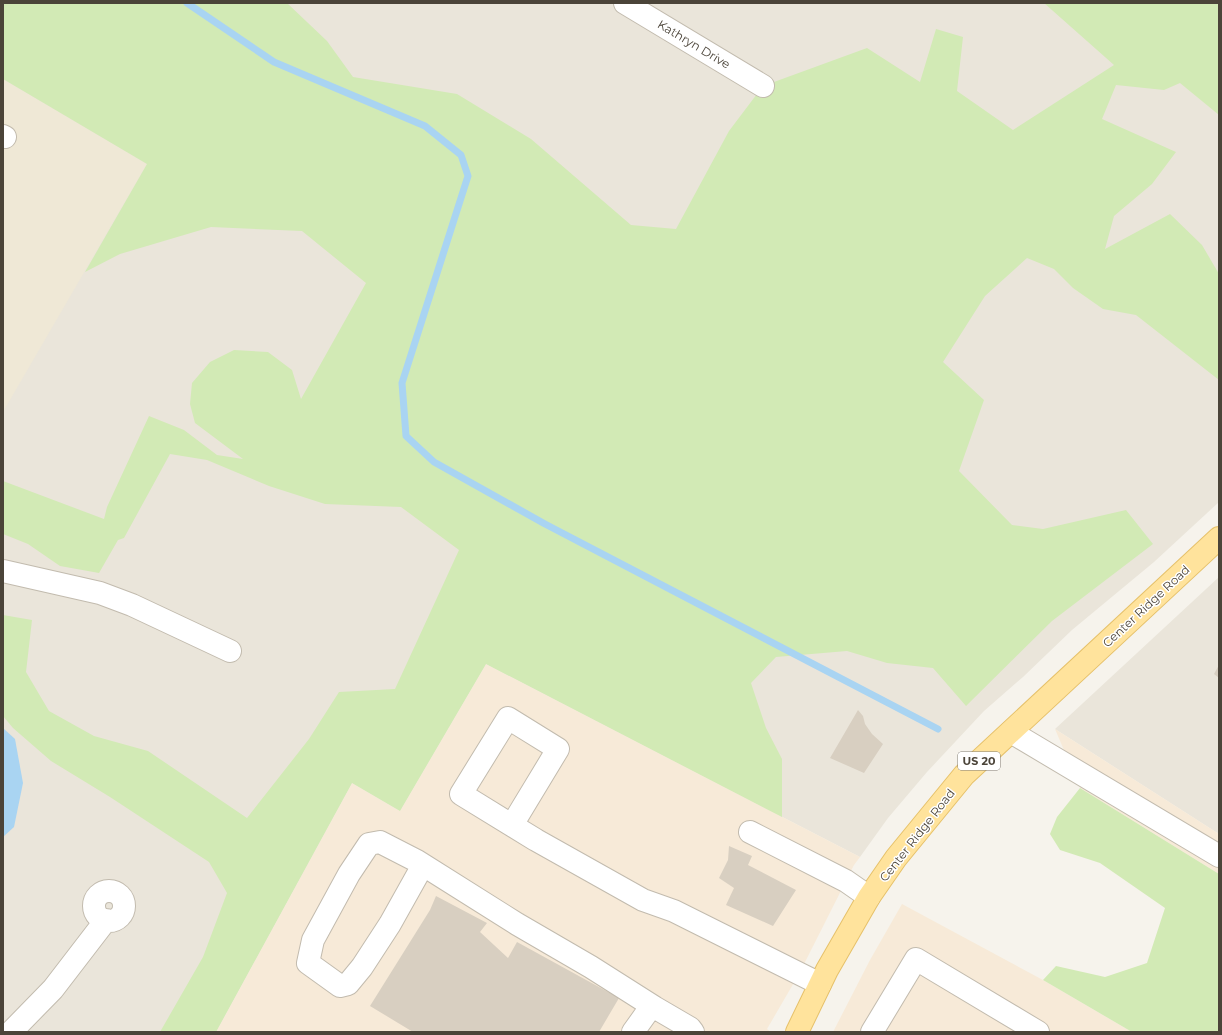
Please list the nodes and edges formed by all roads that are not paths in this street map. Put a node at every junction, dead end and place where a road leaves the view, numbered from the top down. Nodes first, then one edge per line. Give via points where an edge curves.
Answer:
1 (625, 3) edge
2 (763, 86) dead end
3 (1219, 538) edge
4 (3, 571) edge
5 (230, 651) dead end
6 (1011, 732) junction
7 (512, 825) junction
8 (750, 832) dead end
9 (1219, 856) edge
10 (423, 865) junction
11 (869, 897) junction
12 (106, 920) dead end
13 (820, 984) junction
14 (654, 1007) junction
15 (11, 1032) edge
16 (633, 1032) edge
17 (694, 1032) edge
18 (796, 1032) edge
19 (872, 1032) edge
20 (1038, 1032) edge

1 - 2 street, Kathryn Drive
3 - 6 main road, Center Ridge Road / US 20
4 - 5 street via 100,593 132,605
6 - 9 street
6 - 11 main road, Center Ridge Road / US 20 via 964,775 896,858
7 - 7 street via 461,794 508,718 558,749
7 - 13 street via 643,900 674,912
8 - 11 street via 846,880
10 - 10 street via 380,842 369,844 349,874 313,940 308,962 340,986 348,984 390,924
10 - 14 street
11 - 13 main road, Center Ridge Road / US 20
12 - 15 street via 53,989
13 - 18 main road, Center Ridge Road / US 20
14 - 16 street via 648,1011
14 - 17 street
19 - 20 street via 916,959

